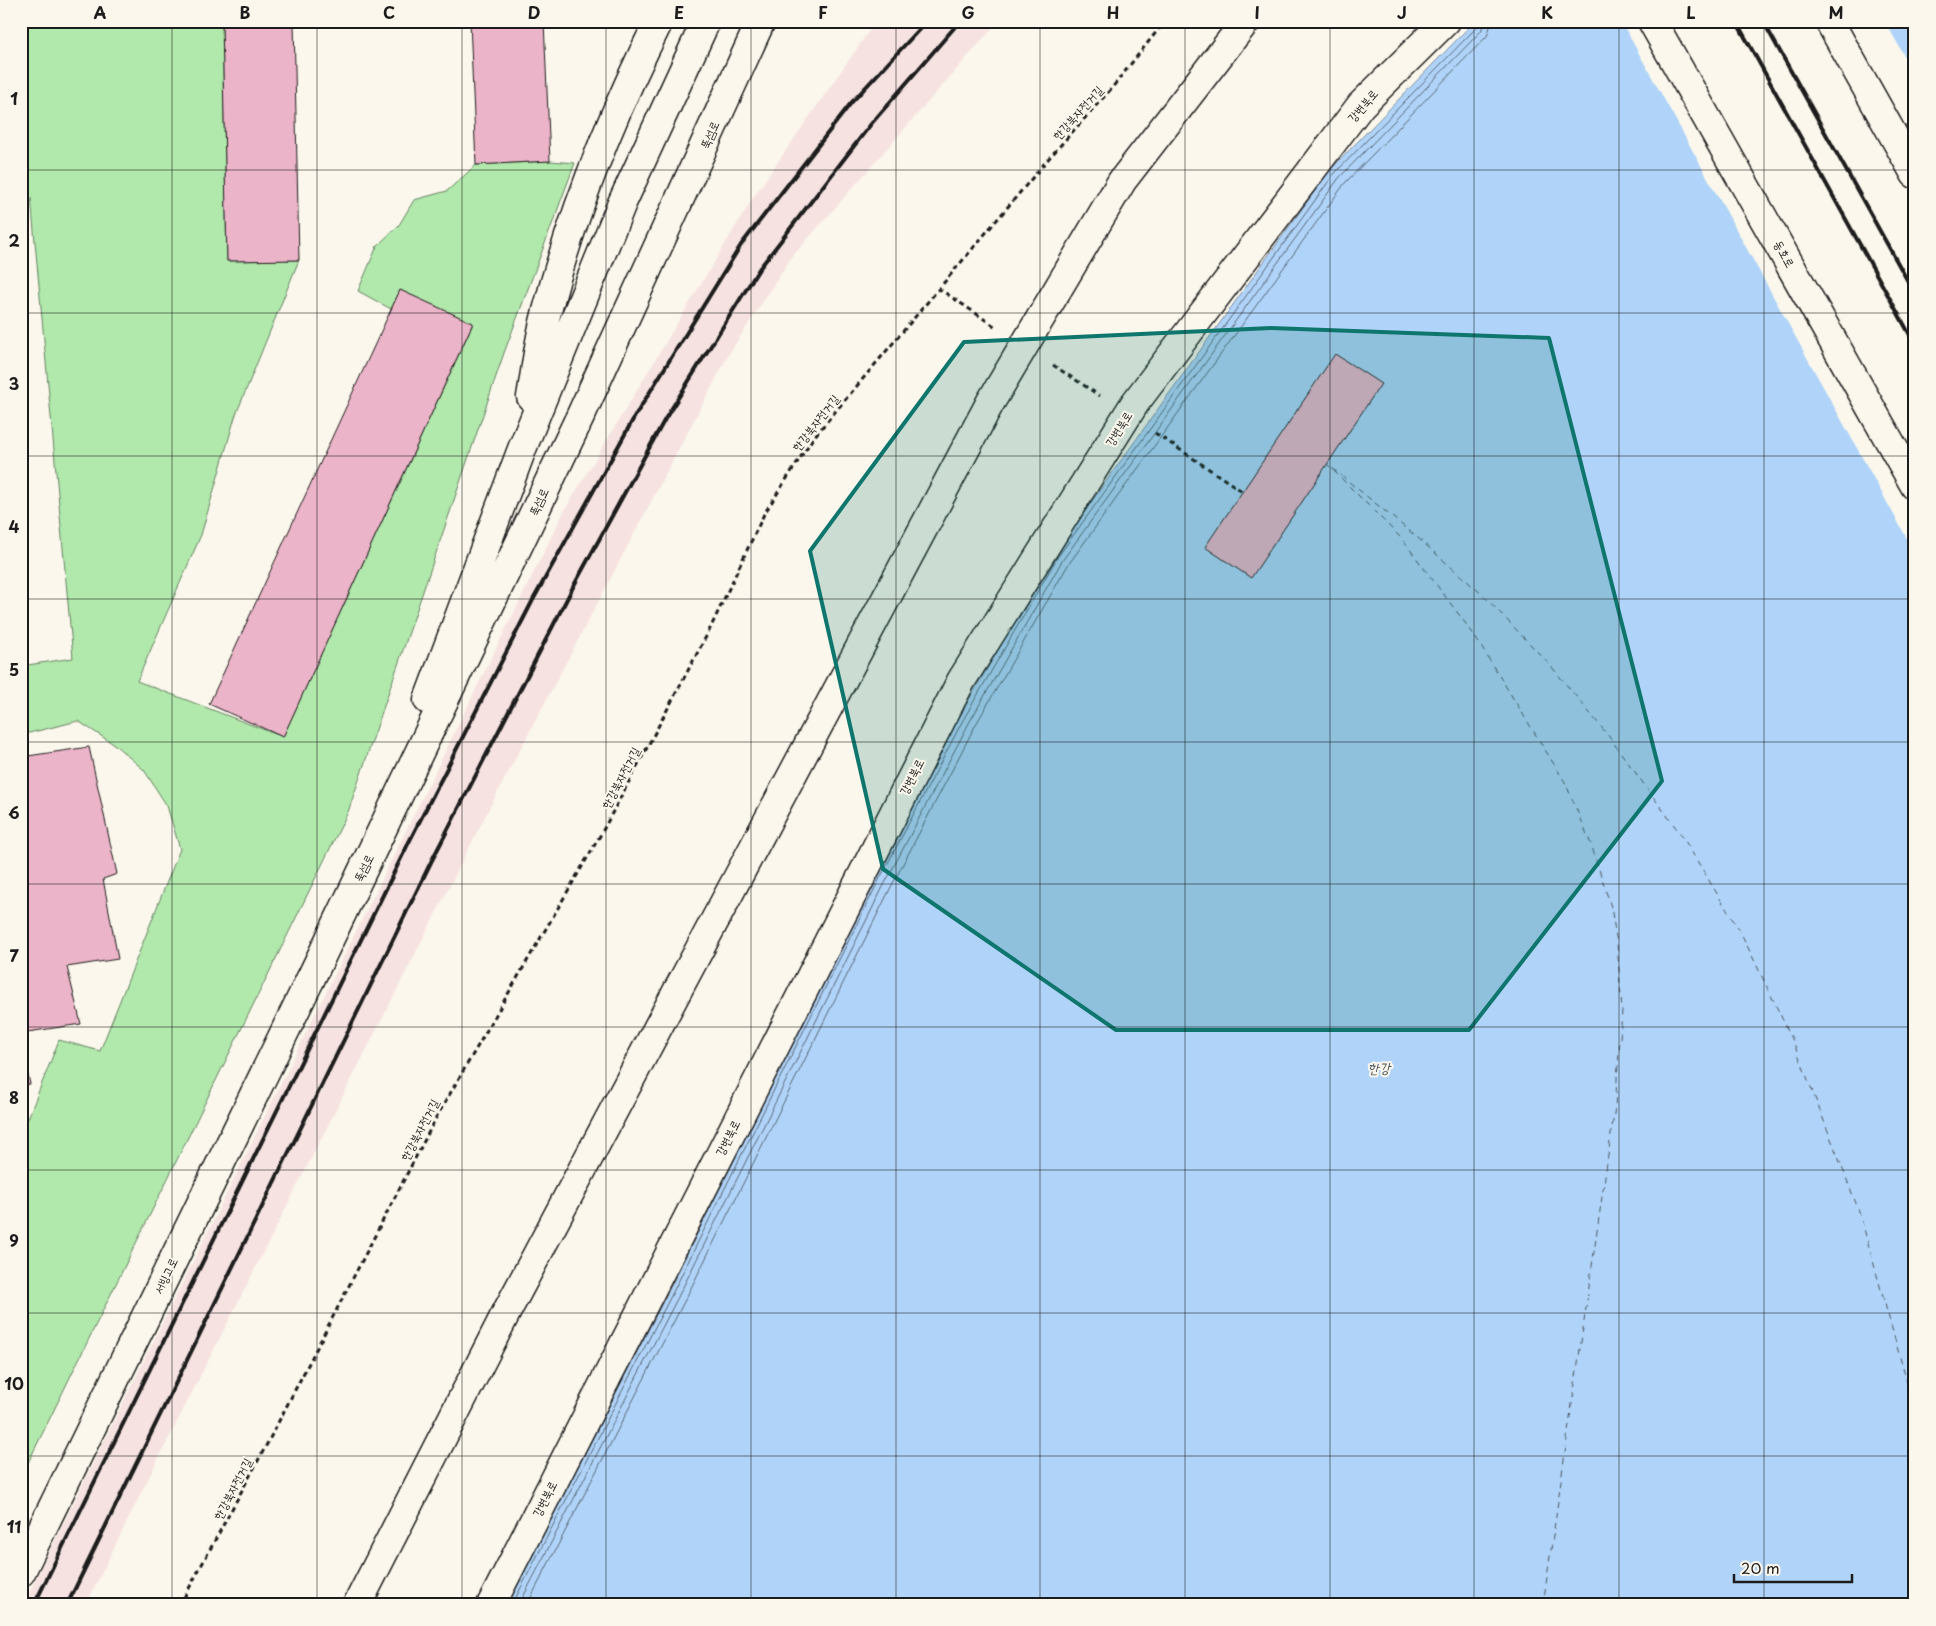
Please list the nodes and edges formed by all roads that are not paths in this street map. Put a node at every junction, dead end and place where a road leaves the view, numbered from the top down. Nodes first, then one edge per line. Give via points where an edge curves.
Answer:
1 (659, 21) edge
2 (706, 21) edge
3 (761, 21) edge
4 (1246, 21) edge
5 (1446, 21) edge
6 (1652, 21) edge
7 (1829, 21) edge
8 (1915, 174) edge
9 (522, 450) junction
10 (1915, 486) edge
11 (303, 976) junction
12 (21, 1530) edge
13 (21, 1572) edge
14 (356, 1605) edge
15 (491, 1605) edge

1 - 9 main road via 626,86 586,183 546,312
2 - 9 main road, 뚝섬로 via 622,203
3 - 11 main road, 뚝섬로 via 580,417
4 - 14 main road via 1122,181 990,403 506,1313
5 - 15 main road, 강변북로 via 1362,105 1135,403 960,681
6 - 10 main road, 동호로
7 - 8 main road
9 - 11 main road, 뚝섬로 via 426,705
11 - 12 main road, 서빙고로
11 - 13 main road, 서빙고로

